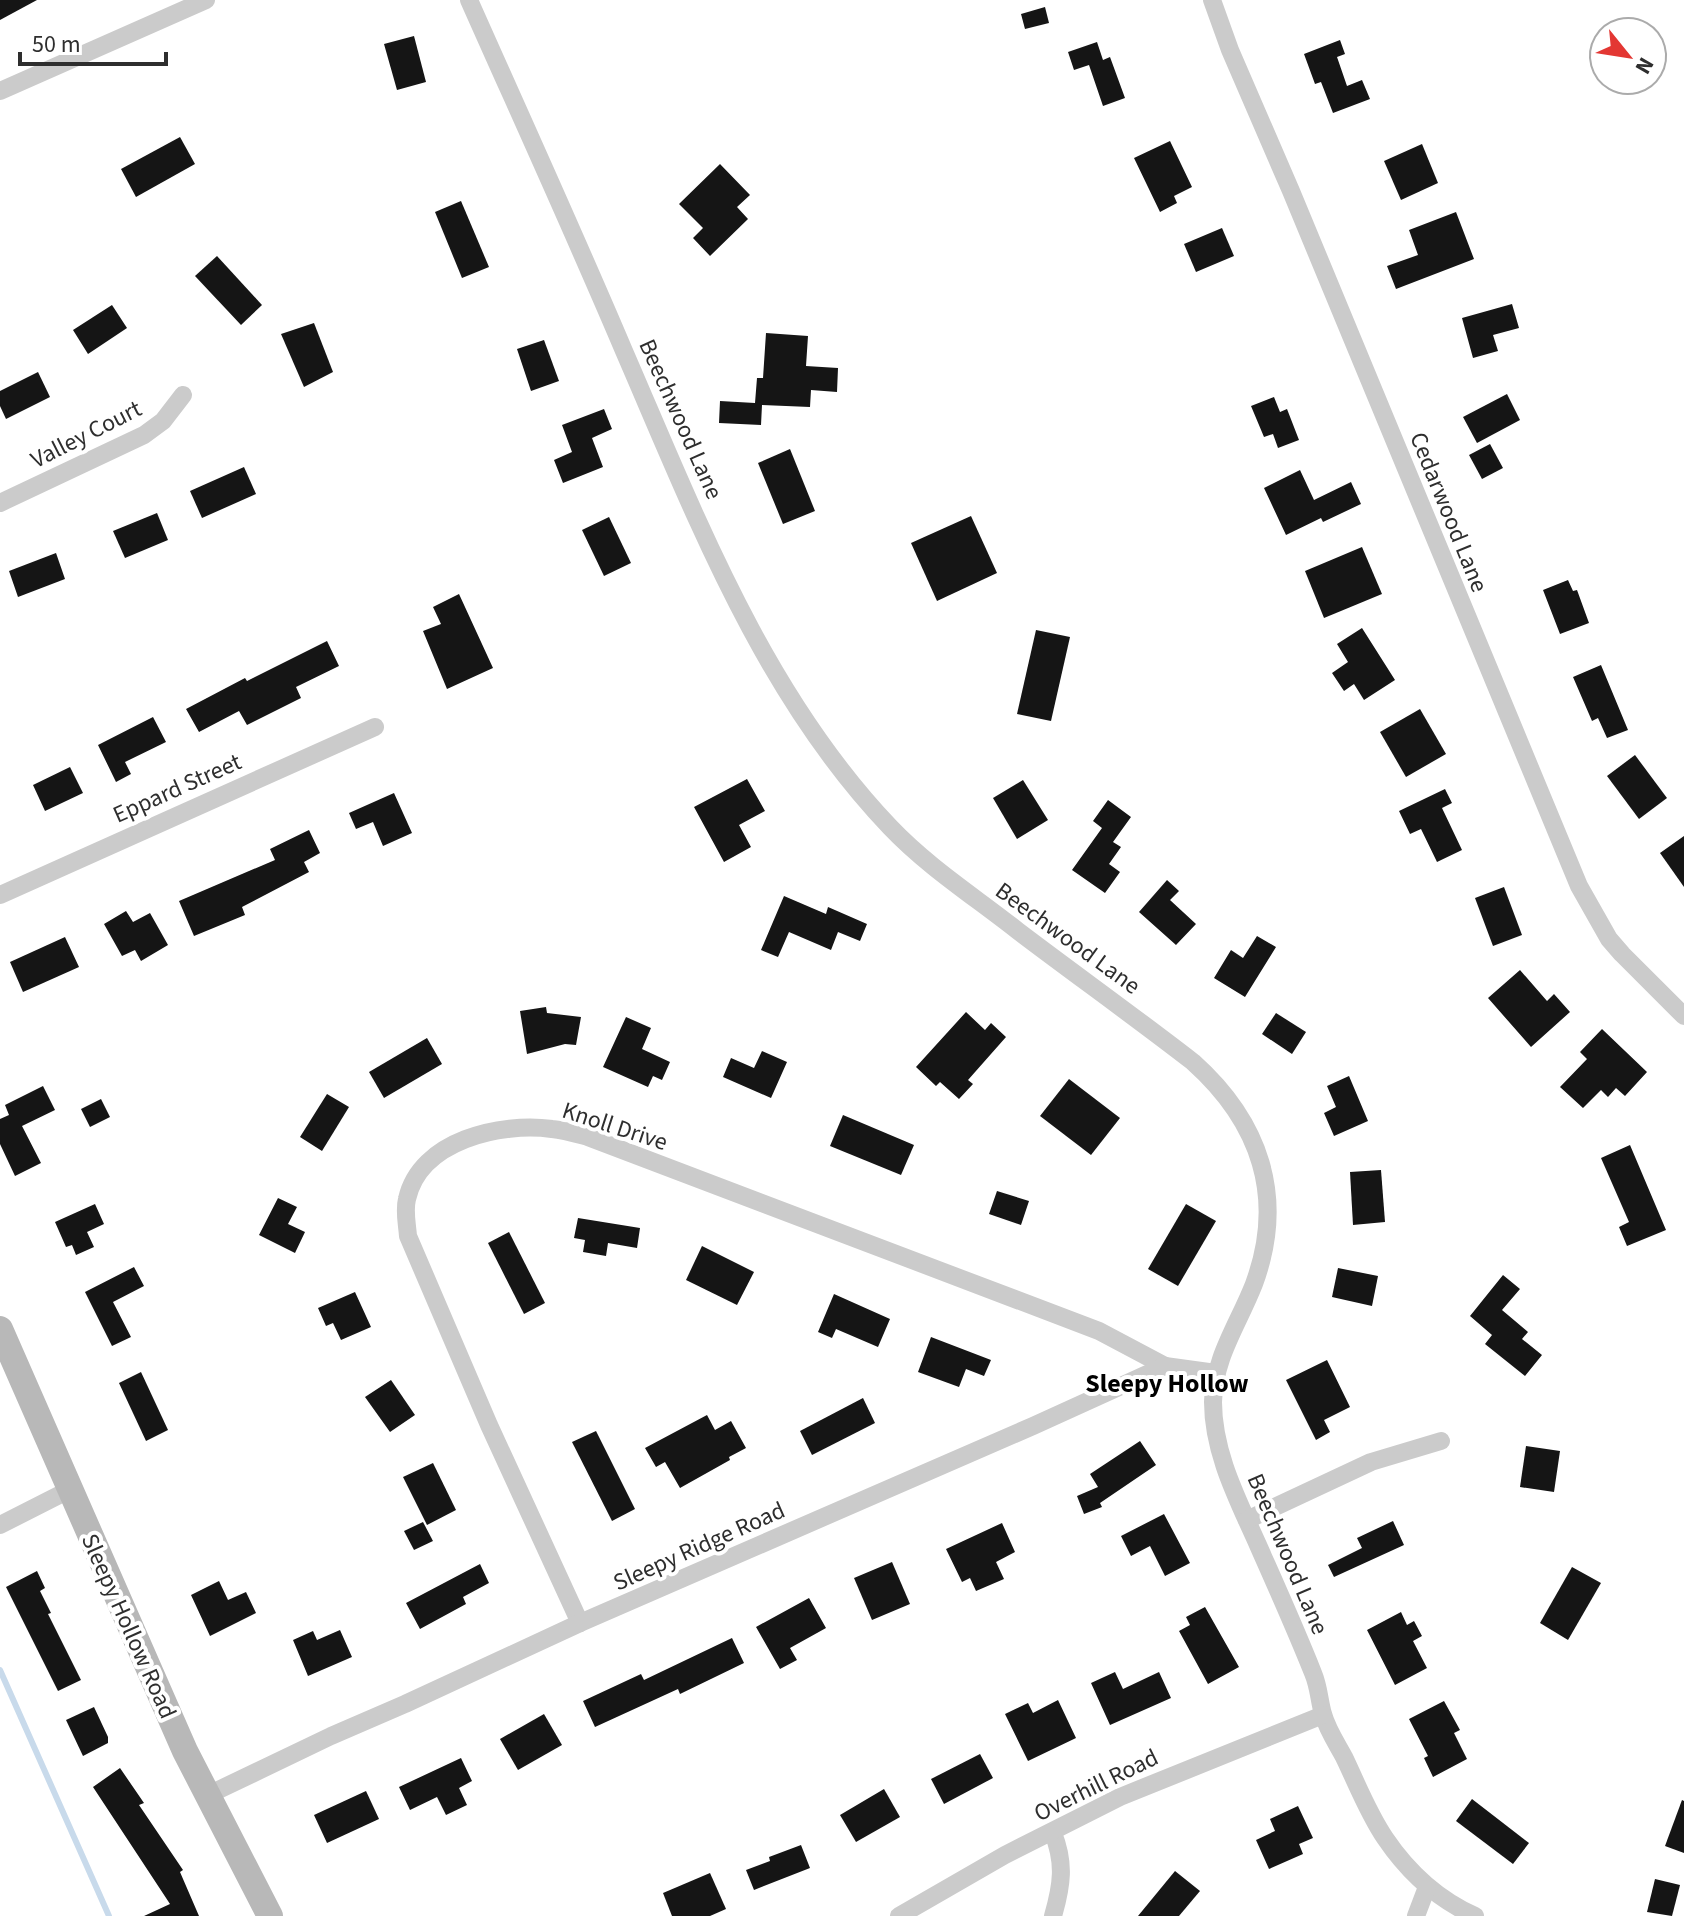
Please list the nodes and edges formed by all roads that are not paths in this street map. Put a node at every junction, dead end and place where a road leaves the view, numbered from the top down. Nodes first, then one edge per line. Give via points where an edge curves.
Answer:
1 (206, 0) edge
2 (469, 0) edge
3 (1212, 0) edge
4 (0, 91) edge
5 (183, 395) dead end
6 (0, 503) edge
7 (375, 727) dead end
8 (0, 895) edge
9 (1684, 1016) edge
10 (0, 1329) edge
11 (1165, 1366) junction
12 (1216, 1373) junction
13 (1441, 1441) dead end
14 (69, 1490) junction
15 (1247, 1520) junction
16 (0, 1525) edge
17 (580, 1623) junction
18 (1323, 1715) junction
19 (208, 1795) junction
20 (1053, 1833) junction
21 (1427, 1887) junction
22 (270, 1916) edge
23 (899, 1916) edge
24 (1053, 1916) edge
25 (1416, 1916) edge
26 (1475, 1916) edge

1 - 4 street
2 - 12 street, Beechwood Lane via 728,583 810,730 843,774 920,855 1193,1062 1216,1082 1251,1136 1264,1171 1269,1222 1253,1285
3 - 9 street, Cedarwood Lane via 1579,886 1609,939
5 - 6 street, Valley Court via 144,435
7 - 8 street, Eppard Street
10 - 14 main road, Sleepy Hollow Road
11 - 12 street
11 - 17 street, Sleepy Ridge Road
11 - 17 street, Knoll Drive via 1069,1319 588,1137 521,1128 493,1131 444,1150 428,1161 412,1184 405,1214 408,1236
12 - 15 street, Beechwood Lane via 1217,1441
13 - 15 street via 1371,1462
14 - 16 street
14 - 19 main road, Sleepy Hollow Road
15 - 18 street, Beechwood Lane via 1314,1675
17 - 19 street, Sleepy Ridge Road
18 - 20 street, Overhill Road via 1165,1777
18 - 21 street, Beechwood Lane via 1384,1837
19 - 22 main road, Sleepy Hollow Road
20 - 23 street, Overhill Road
20 - 24 street via 1063,1872
21 - 25 street
21 - 26 street, Beechwood Lane

